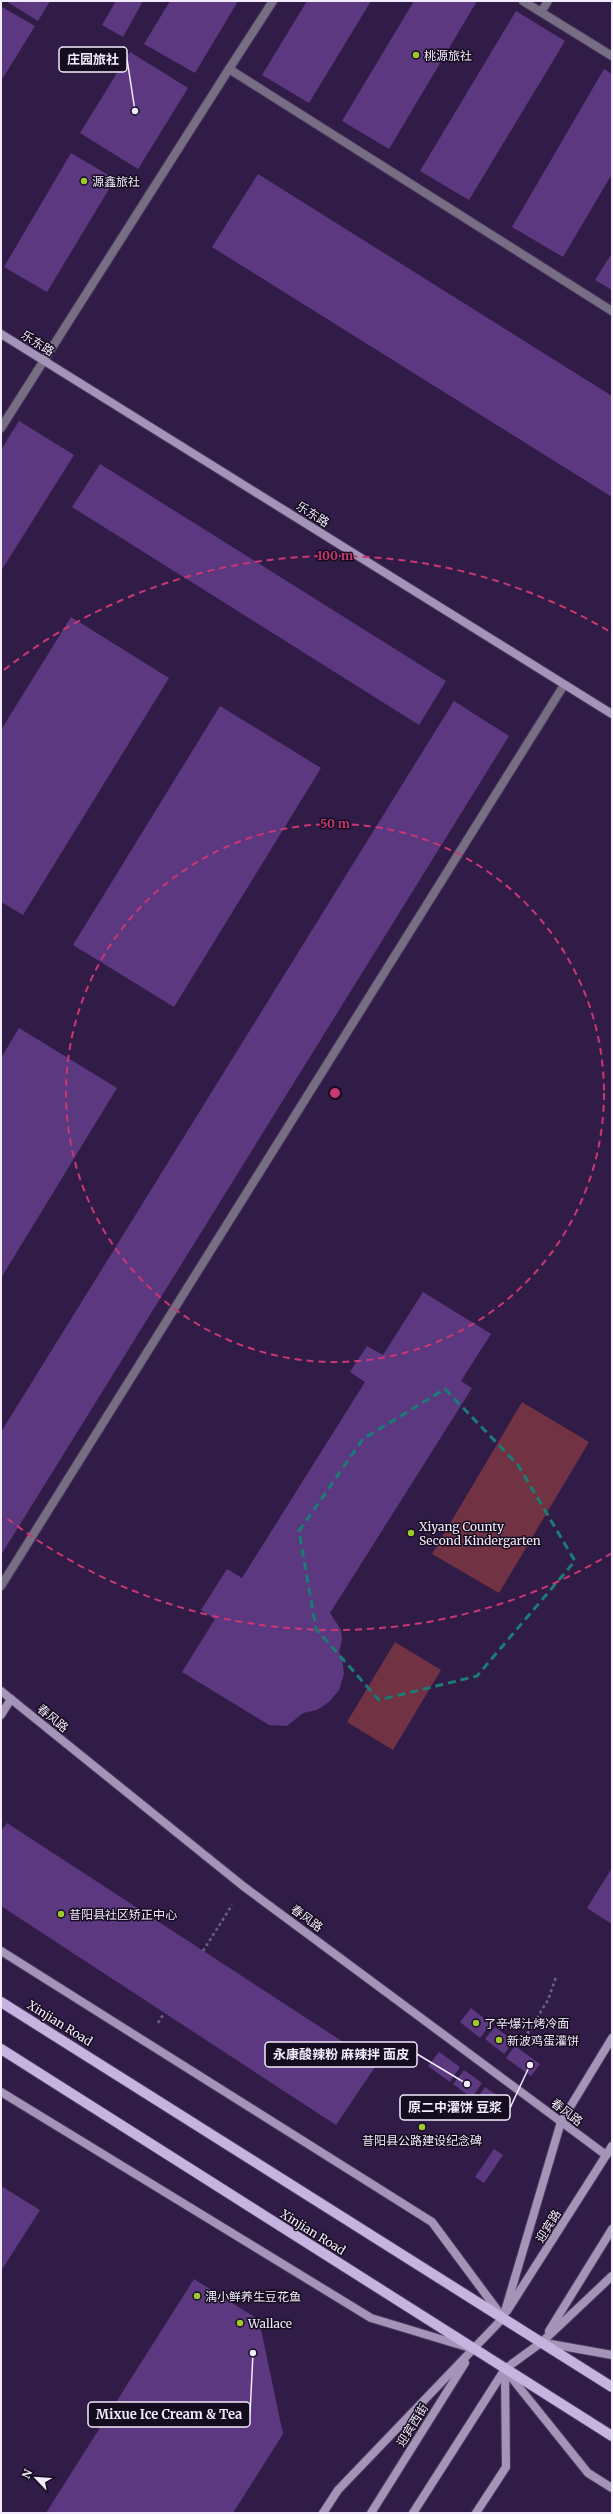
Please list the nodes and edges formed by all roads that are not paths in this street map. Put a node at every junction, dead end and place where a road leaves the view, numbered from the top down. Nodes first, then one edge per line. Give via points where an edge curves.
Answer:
1 (273, 1) edge
2 (523, 1) edge
3 (548, 1) edge
4 (541, 12) junction
5 (612, 56) edge
6 (229, 69) junction
7 (612, 311) edge
8 (1, 334) edge
9 (43, 360) junction
10 (1, 428) edge
11 (564, 685) junction
12 (612, 714) edge
13 (1, 1586) edge
14 (1, 1691) edge
15 (11, 1699) junction
16 (1, 1715) edge
17 (1, 1952) edge
18 (1, 2002) edge
19 (612, 2038) edge
20 (1, 2049) edge
21 (1, 2092) edge
22 (561, 2122) junction
23 (612, 2146) edge
24 (606, 2155) junction
25 (612, 2229) edge
26 (612, 2276) edge
27 (503, 2318) junction
28 (542, 2342) junction
29 (474, 2349) junction
30 (612, 2356) edge
31 (504, 2369) junction
32 (612, 2387) edge
33 (612, 2436) edge
34 (612, 2488) edge
35 (323, 2513) edge
36 (371, 2513) edge
37 (413, 2513) edge
38 (476, 2513) edge

1 - 6 street
2 - 4 street
3 - 4 street
4 - 5 street
6 - 7 street
6 - 9 street
8 - 9 main road, 乐东路
9 - 10 street
9 - 11 main road, 乐东路
11 - 12 main road, 乐东路
11 - 13 street
14 - 15 main road, 春风路
15 - 16 main road
15 - 22 main road, 春风路 via 243,1886
17 - 27 main road via 432,2222
18 - 27 main road, Xinjian Road
19 - 22 main road
20 - 29 main road, Xinjian Road
21 - 29 main road via 371,2318
22 - 24 main road, 春风路
22 - 27 main road
23 - 24 main road, 迎宾路
24 - 27 main road, 迎宾路
25 - 28 main road
26 - 28 main road
27 - 28 main road, Xinjian Road
27 - 29 main road, 迎宾路
28 - 30 main road
28 - 31 main road
28 - 32 main road, Xinjian Road
29 - 31 main road, Xinjian Road
29 - 35 main road via 338,2490
29 - 36 main road, 迎宾西街
31 - 33 main road, Xinjian Road
31 - 34 main road via 588,2473
31 - 37 main road
31 - 38 main road via 506,2466

